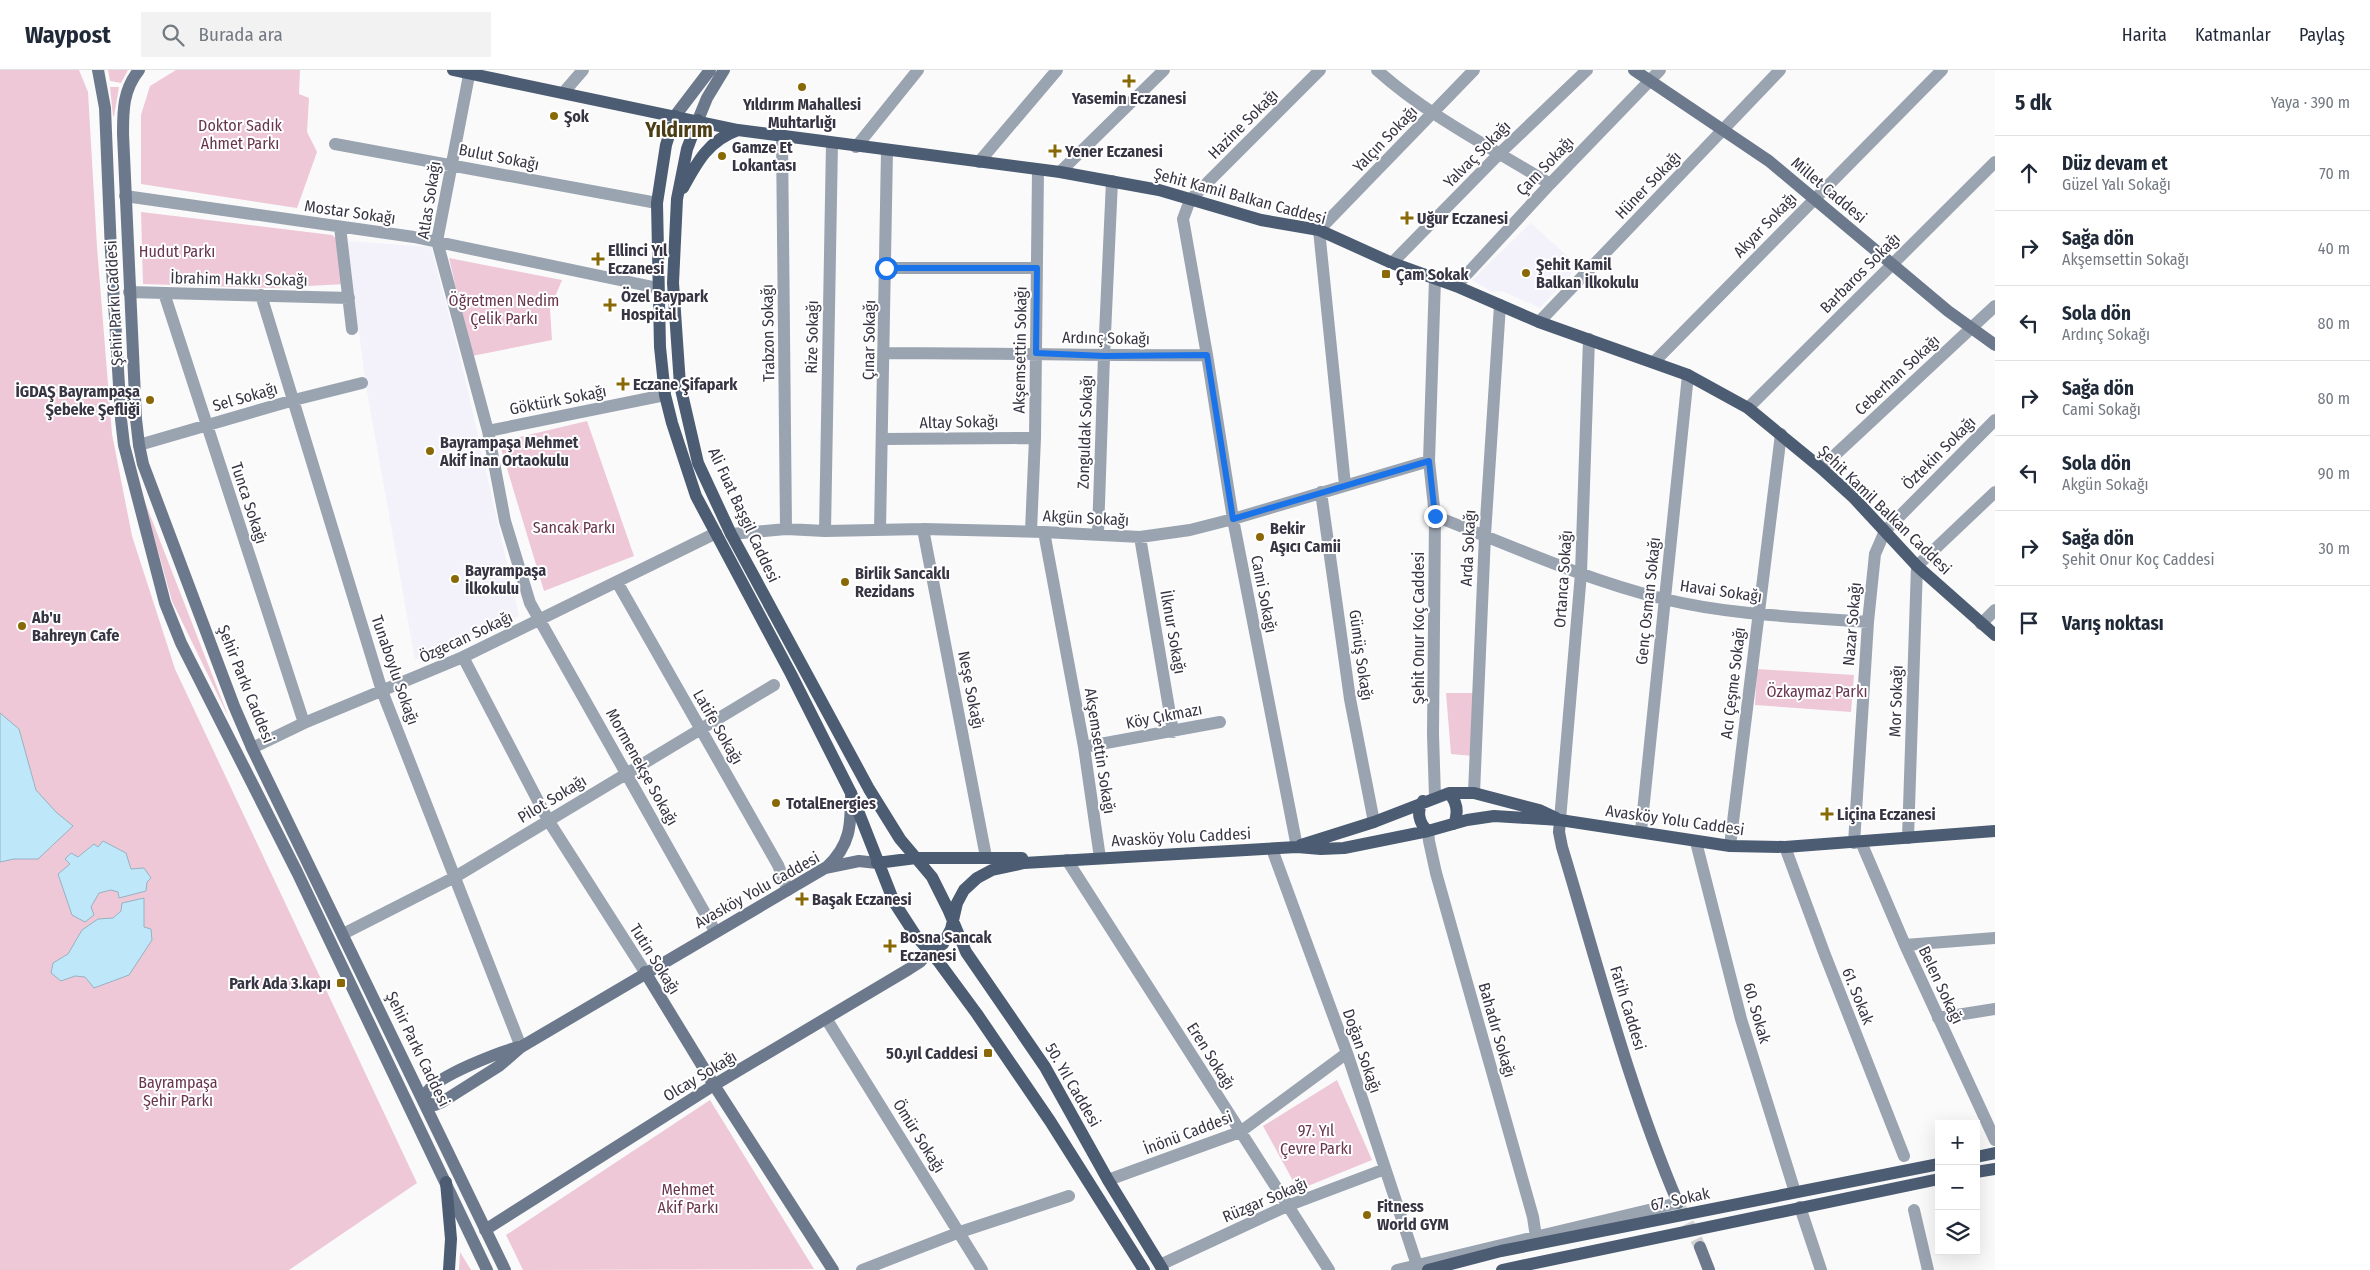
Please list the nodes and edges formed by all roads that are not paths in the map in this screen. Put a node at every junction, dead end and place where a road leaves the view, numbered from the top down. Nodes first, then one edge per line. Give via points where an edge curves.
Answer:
1 (98, 70) edge
2 (140, 70) edge
3 (453, 70) edge
4 (583, 70) edge
5 (710, 70) edge
6 (724, 70) edge
7 (918, 70) edge
8 (1057, 70) edge
9 (1164, 70) edge
10 (1320, 70) edge
11 (1377, 70) edge
12 (1474, 70) edge
13 (1587, 70) edge
14 (1634, 70) edge
15 (1660, 70) edge
16 (1780, 70) edge
17 (1942, 70) edge
18 (469, 71) edge
19 (1650, 81) junction
20 (564, 92) junction
21 (1434, 113) junction
22 (675, 116) junction
23 (698, 120) junction
24 (1723, 129) junction
25 (738, 130) junction
26 (782, 137) junction
27 (832, 143) junction
28 (335, 144) dead end
29 (856, 147) junction
30 (887, 151) junction
31 (1500, 153) junction
32 (979, 162) junction
33 (1995, 162) edge
34 (451, 164) junction
35 (1038, 170) junction
36 (1060, 172) junction
37 (1112, 181) junction
38 (1550, 184) junction
39 (125, 196) junction
40 (109, 197) junction
41 (1814, 198) junction
42 (677, 200) junction
43 (1190, 200) junction
44 (657, 203) junction
45 (340, 227) junction
46 (1319, 230) junction
47 (437, 241) junction
48 (1392, 263) junction
49 (1892, 264) junction
50 (886, 268) junction
51 (1037, 268) junction
52 (1435, 279) junction
53 (1456, 286) junction
54 (658, 288) junction
55 (129, 292) junction
56 (164, 293) junction
57 (261, 295) junction
58 (349, 298) junction
59 (1500, 305) junction
60 (1995, 306) edge
61 (1539, 322) junction
62 (1972, 328) junction
63 (352, 329) dead end
64 (1589, 339) junction
65 (1995, 345) edge
66 (884, 353) junction
67 (1036, 353) junction
68 (1207, 355) junction
69 (1104, 356) junction
70 (1654, 362) junction
71 (1688, 375) junction
72 (362, 384) dead end
73 (665, 395) junction
74 (294, 400) junction
75 (1748, 408) junction
76 (1995, 420) edge
77 (206, 426) junction
78 (488, 431) junction
79 (1781, 434) junction
80 (1035, 438) junction
81 (884, 439) junction
82 (139, 445) junction
83 (1429, 461) junction
84 (1821, 468) junction
85 (1346, 485) junction
86 (1321, 492) junction
87 (1995, 492) edge
88 (1435, 516) junction
89 (1233, 519) junction
90 (786, 529) junction
91 (923, 529) junction
92 (825, 530) junction
93 (880, 530) junction
94 (1037, 531) junction
95 (1885, 531) junction
96 (716, 533) junction
97 (731, 534) junction
98 (1098, 534) junction
99 (1485, 536) junction
100 (1140, 537) junction
101 (1917, 566) junction
102 (1581, 573) junction
103 (617, 582) junction
104 (1664, 599) junction
105 (1995, 610) edge
106 (1758, 613) junction
107 (540, 620) junction
108 (1868, 622) junction
109 (1981, 624) junction
110 (1995, 635) edge
111 (464, 657) junction
112 (774, 685) dead end
113 (382, 691) junction
114 (1220, 722) dead end
115 (304, 723) junction
116 (700, 730) junction
117 (1173, 732) junction
118 (1084, 747) junction
119 (252, 748) junction
120 (627, 774) junction
121 (1449, 793) junction
122 (851, 794) junction
123 (1474, 794) junction
124 (1429, 799) junction
125 (548, 820) junction
126 (1560, 820) junction
127 (1374, 822) junction
128 (1454, 824) junction
129 (1428, 831) junction
130 (1641, 831) junction
131 (1995, 831) edge
132 (1908, 838) junction
133 (1696, 842) junction
134 (1857, 842) junction
135 (1730, 846) junction
136 (1297, 847) junction
137 (1785, 848) junction
138 (1272, 849) junction
139 (986, 857) junction
140 (916, 858) junction
141 (1100, 858) junction
142 (1067, 860) junction
143 (877, 863) junction
144 (825, 868) junction
145 (455, 877) junction
146 (788, 890) junction
147 (952, 919) junction
148 (715, 931) junction
149 (343, 934) junction
150 (1995, 938) edge
151 (1904, 945) junction
152 (930, 951) junction
153 (645, 972) junction
154 (1995, 1009) edge
155 (1938, 1018) junction
156 (827, 1020) junction
157 (521, 1047) junction
158 (1347, 1054) junction
159 (714, 1086) junction
160 (424, 1102) junction
161 (411, 1108) junction
162 (1240, 1132) junction
163 (1995, 1140) edge
164 (1995, 1153) edge
165 (1904, 1156) dead end
166 (1980, 1156) edge
167 (1935, 1165) edge
168 (1385, 1169) junction
169 (1995, 1169) edge
170 (1980, 1171) edge
171 (1108, 1180) junction
172 (1935, 1180) edge
173 (446, 1182) junction
174 (1795, 1192) junction
175 (1069, 1196) dead end
176 (1678, 1202) joint
177 (1287, 1206) junction
178 (1800, 1207) junction
179 (1914, 1210) dead end
180 (486, 1230) junction
181 (960, 1232) junction
182 (1536, 1237) junction
183 (1700, 1247) tunnel mouth
184 (1428, 1267) edge
185 (1161, 1268) edge
186 (449, 1270) edge
187 (487, 1270) edge
188 (505, 1270) edge
189 (833, 1270) edge
190 (862, 1270) edge
191 (982, 1270) edge
192 (1144, 1270) edge
193 (1328, 1270) edge
194 (1397, 1270) edge
195 (1502, 1270) edge
196 (1709, 1270) edge
197 (1821, 1270) edge
198 (1928, 1270) edge

1 - 40 main road, Şehir Parkı Caddesi via 105,108
2 - 39 main road, Şehir Parkı Caddesi via 124,98
3 - 18 main road, Şehit Kamil Balkan Caddesi
4 - 20 street
5 - 22 main road
6 - 23 main road
7 - 29 street
8 - 32 street
9 - 36 street
10 - 43 street, Hazine Sokağı
11 - 21 street
12 - 21 street, Yalçın Sokağı
13 - 31 street, Yalvaç Sokağı
14 - 19 main road, Millet Caddesi
15 - 19 street, Çam Sokağı
16 - 24 street, Hüner Sokağı
17 - 41 street, Akyar Sokağı
18 - 20 main road, Şehit Kamil Balkan Caddesi
18 - 34 street, Atlas Sokağı
19 - 24 main road, Millet Caddesi
19 - 38 street, Çam Sokağı
20 - 22 main road, Şehit Kamil Balkan Caddesi
21 - 31 street
21 - 46 street, Yalçın Sokağı
22 - 23 main road, Şehit Kamil Balkan Caddesi
22 - 44 main road, Ali Fuat Başgil Caddesi via 666,146
23 - 25 main road, Şehit Kamil Balkan Caddesi
23 - 42 main road, Ali Fuat Başgil Caddesi via 687,149
24 - 41 main road, Millet Caddesi
24 - 61 street, Hüner Sokağı
25 - 26 main road, Şehit Kamil Balkan Caddesi
25 - 42 main road via 718,140 705,152
26 - 27 main road, Şehit Kamil Balkan Caddesi
26 - 90 street, Trabzon Sokağı
27 - 29 main road, Şehit Kamil Balkan Caddesi
27 - 92 street, Rize Sokağı
28 - 34 street, Bulut Sokağı
29 - 30 main road, Şehit Kamil Balkan Caddesi
30 - 32 main road, Şehit Kamil Balkan Caddesi
30 - 50 street, Çınar Sokağı
31 - 38 street
31 - 48 street, Yalvaç Sokağı
32 - 35 main road, Şehit Kamil Balkan Caddesi
33 - 49 street, Barbaros Sokağı
34 - 44 street, Bulut Sokağı
34 - 47 street, Atlas Sokağı
35 - 36 main road, Şehit Kamil Balkan Caddesi
35 - 51 street, Akşemsettin Sokağı
36 - 37 main road, Şehit Kamil Balkan Caddesi
37 - 43 main road, Şehit Kamil Balkan Caddesi
37 - 69 street, Zonguldak Sokağı
38 - 53 street, Çam Sokağı
39 - 40 main road
39 - 45 street, Mostar Sokağı
39 - 55 main road, Şehir Parkı Caddesi
40 - 161 main road, Şehir Parkı Caddesi via 121,419 126,454 165,603 181,643
41 - 49 main road, Millet Caddesi
41 - 70 street, Akyar Sokağı
42 - 97 main road, Ali Fuat Başgil Caddesi via 673,282 680,385 698,463
43 - 46 main road, Şehit Kamil Balkan Caddesi via 1261,220
43 - 68 street, Cami Sokağı via 1182,220
44 - 54 main road, Ali Fuat Başgil Caddesi
45 - 47 street, Mostar Sokağı
45 - 58 street
46 - 48 main road, Şehit Kamil Balkan Caddesi
46 - 85 street
47 - 54 street, Mostar Sokağı
47 - 78 street, Atlas Sokağı
48 - 52 main road, Şehit Kamil Balkan Caddesi
49 - 62 main road, Millet Caddesi
49 - 75 street, Barbaros Sokağı
50 - 51 street
50 - 66 street, Çınar Sokağı
51 - 67 street, Akşemsettin Sokağı
52 - 53 main road, Şehit Kamil Balkan Caddesi
52 - 83 street, Şehit Onur Koç Caddesi
53 - 59 main road, Şehit Kamil Balkan Caddesi
54 - 73 main road, Ali Fuat Başgil Caddesi
55 - 56 street, İbrahim Hakkı Sokağı
55 - 82 main road, Şehir Parkı Caddesi
56 - 57 street, İbrahim Hakkı Sokağı
56 - 77 street, Tunca Sokağı
57 - 58 street, İbrahim Hakkı Sokağı
57 - 74 street, Tunaboylu Sokağı
58 - 63 street
59 - 61 main road, Şehit Kamil Balkan Caddesi
59 - 99 street, Arda Sokağı
60 - 62 street, Ceberhan Sokağı
61 - 64 main road, Şehit Kamil Balkan Caddesi
62 - 65 main road, Millet Caddesi
62 - 84 street, Ceberhan Sokağı
64 - 70 main road, Şehit Kamil Balkan Caddesi
64 - 102 street, Ortanca Sokağı
66 - 67 street, Ardınç Sokağı
66 - 81 street, Çınar Sokağı
67 - 69 street, Ardınç Sokağı
67 - 80 street, Akşemsettin Sokağı
68 - 69 street, Ardınç Sokağı
68 - 89 street, Cami Sokağı
69 - 98 street, Zonguldak Sokağı
70 - 71 main road, Şehit Kamil Balkan Caddesi
71 - 75 main road, Şehit Kamil Balkan Caddesi
71 - 104 street, Genç Osman Sokağı
72 - 74 street, Sel Sokağı
73 - 78 street, Göktürk Sokağı
73 - 96 main road, Ali Fuat Başgil Caddesi via 696,496
74 - 77 street, Sel Sokağı
74 - 113 street, Tunaboylu Sokağı
75 - 79 main road, Şehit Kamil Balkan Caddesi
76 - 95 street, Öztekin Sokağı
77 - 82 street, Sel Sokağı
77 - 115 street, Tunca Sokağı
78 - 107 street, Atlas Sokağı via 505,521 530,603
79 - 84 main road, Şehit Kamil Balkan Caddesi
79 - 106 street, Acı Çeşme Sokağı
80 - 81 street, Altay Sokağı
80 - 94 street, Akşemsettin Sokağı
81 - 93 street, Çınar Sokağı
82 - 119 main road, Şehir Parkı Caddesi via 154,495
83 - 85 street, Akgün Sokağı
83 - 88 street, Şehit Onur Koç Caddesi
84 - 95 main road, Şehit Kamil Balkan Caddesi
85 - 86 street, Akgün Sokağı
86 - 89 street, Akgün Sokağı
86 - 127 street, Gümüş Sokağı via 1350,699
87 - 101 street
88 - 99 street, Havai Sokağı
88 - 124 street, Şehit Onur Koç Caddesi via 1433,734
89 - 100 street, Akgün Sokağı via 1190,530
89 - 136 street, Cami Sokağı
90 - 92 street, Akgün Sokağı
90 - 97 street, Akgün Sokağı
91 - 93 street, Akgün Sokağı
91 - 94 street, Akgün Sokağı
91 - 139 street, Neşe Sokağı
92 - 93 street, Akgün Sokağı
94 - 98 street, Akgün Sokağı
94 - 118 street, Akşemsettin Sokağı
95 - 101 main road, Şehit Kamil Balkan Caddesi
95 - 108 street, Nazar Sokağı via 1875,554
96 - 103 street, Özgecan Sokağı
96 - 122 main road, Ali Fuat Başgil Caddesi
97 - 140 main road, Ali Fuat Başgil Caddesi via 869,789 900,839
98 - 100 street, Akgün Sokağı
99 - 102 street, Havai Sokağı
99 - 123 street, Arda Sokağı
100 - 117 street, İlknur Sokağı
101 - 109 main road, Şehit Kamil Balkan Caddesi
101 - 132 street, Mor Sokağı
102 - 104 street, Havai Sokağı
102 - 126 street, Ortanca Sokağı
103 - 107 street, Özgecan Sokağı
103 - 116 street, Latife Sokağı
104 - 106 street, Havai Sokağı
104 - 130 street, Genç Osman Sokağı
105 - 109 street
106 - 108 street, Havai Sokağı
106 - 135 street, Acı Çeşme Sokağı
107 - 111 street, Özgecan Sokağı
107 - 120 street, Mormenekşe Sokağı
108 - 134 street, Nazar Sokağı
109 - 110 main road, Şehit Kamil Balkan Caddesi
111 - 113 street, Özgecan Sokağı
111 - 125 street, Tutin Sokağı
112 - 116 street, Pilot Sokağı
113 - 115 street, Özgecan Sokağı
113 - 145 street, Tunaboylu Sokağı
114 - 117 street, Köy Çıkmazı
115 - 119 street, Özgecan Sokağı
116 - 120 street, Pilot Sokağı
116 - 146 street, Latife Sokağı via 778,865
117 - 118 street, Köy Çıkmazı
118 - 141 street, Akşemsettin Sokağı
119 - 149 main road, Şehir Parkı Caddesi
120 - 125 street, Pilot Sokağı
120 - 148 street, Mormenekşe Sokağı
121 - 123 main road, Avasköy Yolu Caddesi
121 - 124 main road, Avasköy Yolu Caddesi
121 - 128 main road via 1457,809
122 - 143 main road, Ali Fuat Başgil Caddesi
122 - 144 main road via 847,841 837,858
123 - 126 main road, Avasköy Yolu Caddesi via 1540,810
124 - 127 main road, Avasköy Yolu Caddesi
124 - 129 main road via 1419,807 1422,827
125 - 145 street, Pilot Sokağı
125 - 153 street, Tutin Sokağı
126 - 128 main road, Avasköy Yolu Caddesi via 1494,816
126 - 130 main road, Avasköy Yolu Caddesi
126 - 176 main road, Fatih Caddesi via 1562,848 1610,1006 1653,1141
127 - 136 main road, Avasköy Yolu Caddesi
128 - 129 main road, Avasköy Yolu Caddesi
129 - 136 main road, Avasköy Yolu Caddesi via 1344,848
129 - 182 street, Bahadır Sokağı via 1436,873
130 - 133 main road, Avasköy Yolu Caddesi
131 - 132 main road, Avasköy Yolu Caddesi
132 - 134 main road, Avasköy Yolu Caddesi
133 - 135 main road, Avasköy Yolu Caddesi
133 - 174 street, 60. Sokak via 1741,1019
134 - 137 main road, Avasköy Yolu Caddesi
134 - 151 street, Belen Sokağı
135 - 137 main road, Avasköy Yolu Caddesi
136 - 138 main road, Avasköy Yolu Caddesi
137 - 165 street, 61. Sokak
138 - 141 main road, Avasköy Yolu Caddesi
138 - 158 street, Doğan Sokağı
139 - 140 main road, Avasköy Yolu Caddesi
139 - 142 main road, Avasköy Yolu Caddesi
140 - 143 main road, Avasköy Yolu Caddesi
140 - 147 main road, Ali Fuat Başgil Caddesi via 932,877
141 - 142 main road, Avasköy Yolu Caddesi
142 - 147 main road, Avasköy Yolu Caddesi via 1024,863 992,870 976,878 964,890
142 - 162 street, Eren Sokağı
143 - 144 main road, Avasköy Yolu Caddesi via 859,861
143 - 152 main road, Ali Fuat Başgil Caddesi via 894,902
144 - 146 main road, Avasköy Yolu Caddesi
145 - 149 street, Pilot Sokağı
145 - 157 street, Tunaboylu Sokağı
146 - 148 main road, Avasköy Yolu Caddesi
147 - 152 main road, Avasköy Yolu Caddesi via 943,944
147 - 171 main road, 50. Yıl Caddesi via 966,952 1045,1067
148 - 153 main road, Avasköy Yolu Caddesi
149 - 160 main road, Şehir Parkı Caddesi
150 - 151 street
151 - 155 street, Belen Sokağı
152 - 156 main road, Olcay Sokağı via 920,962
152 - 192 main road via 1050,1121
153 - 157 main road, Avasköy Yolu Caddesi
153 - 159 main road, Tutin Sokağı
154 - 155 street
155 - 163 street, Belen Sokağı
156 - 159 main road, Olcay Sokağı
156 - 181 street, Ömür Sokağı
157 - 160 main road, Avasköy Yolu Caddesi via 499,1066 442,1102 435,1105
157 - 160 main road, Avasköy Yolu Caddesi via 496,1053 442,1080 426,1092
158 - 162 street, İnönü Caddesi
158 - 168 street, Doğan Sokağı
159 - 180 main road, Olcay Sokağı
159 - 189 main road, Tutin Sokağı
160 - 161 main road
160 - 180 main road, Şehir Parkı Caddesi
161 - 173 main road, Şehir Parkı Caddesi
162 - 171 street, İnönü Caddesi
162 - 177 street, Eren Sokağı
164 - 166 main road
167 - 174 main road, 67. Sokak
168 - 177 street, Rüzgar Sokağı
168 - 184 street, Doğan Sokağı
169 - 170 main road
171 - 185 main road, 50. Yıl Caddesi
172 - 178 main road, 67. Sokak
173 - 186 main road via 451,1239
173 - 187 main road, Şehir Parkı Caddesi
174 - 178 main road
174 - 184 main road, 67. Sokak
175 - 181 street
176 - 182 street, 67. Sokak
177 - 185 street, Rüzgar Sokağı
177 - 193 street, Eren Sokağı
178 - 195 main road, 67. Sokak
178 - 197 street
179 - 198 street
180 - 188 main road, Şehir Parkı Caddesi
181 - 190 street
181 - 191 street, Ömür Sokağı
182 - 184 street, 67. Sokak
183 - 196 main road
184 - 194 street, 67. Sokak

